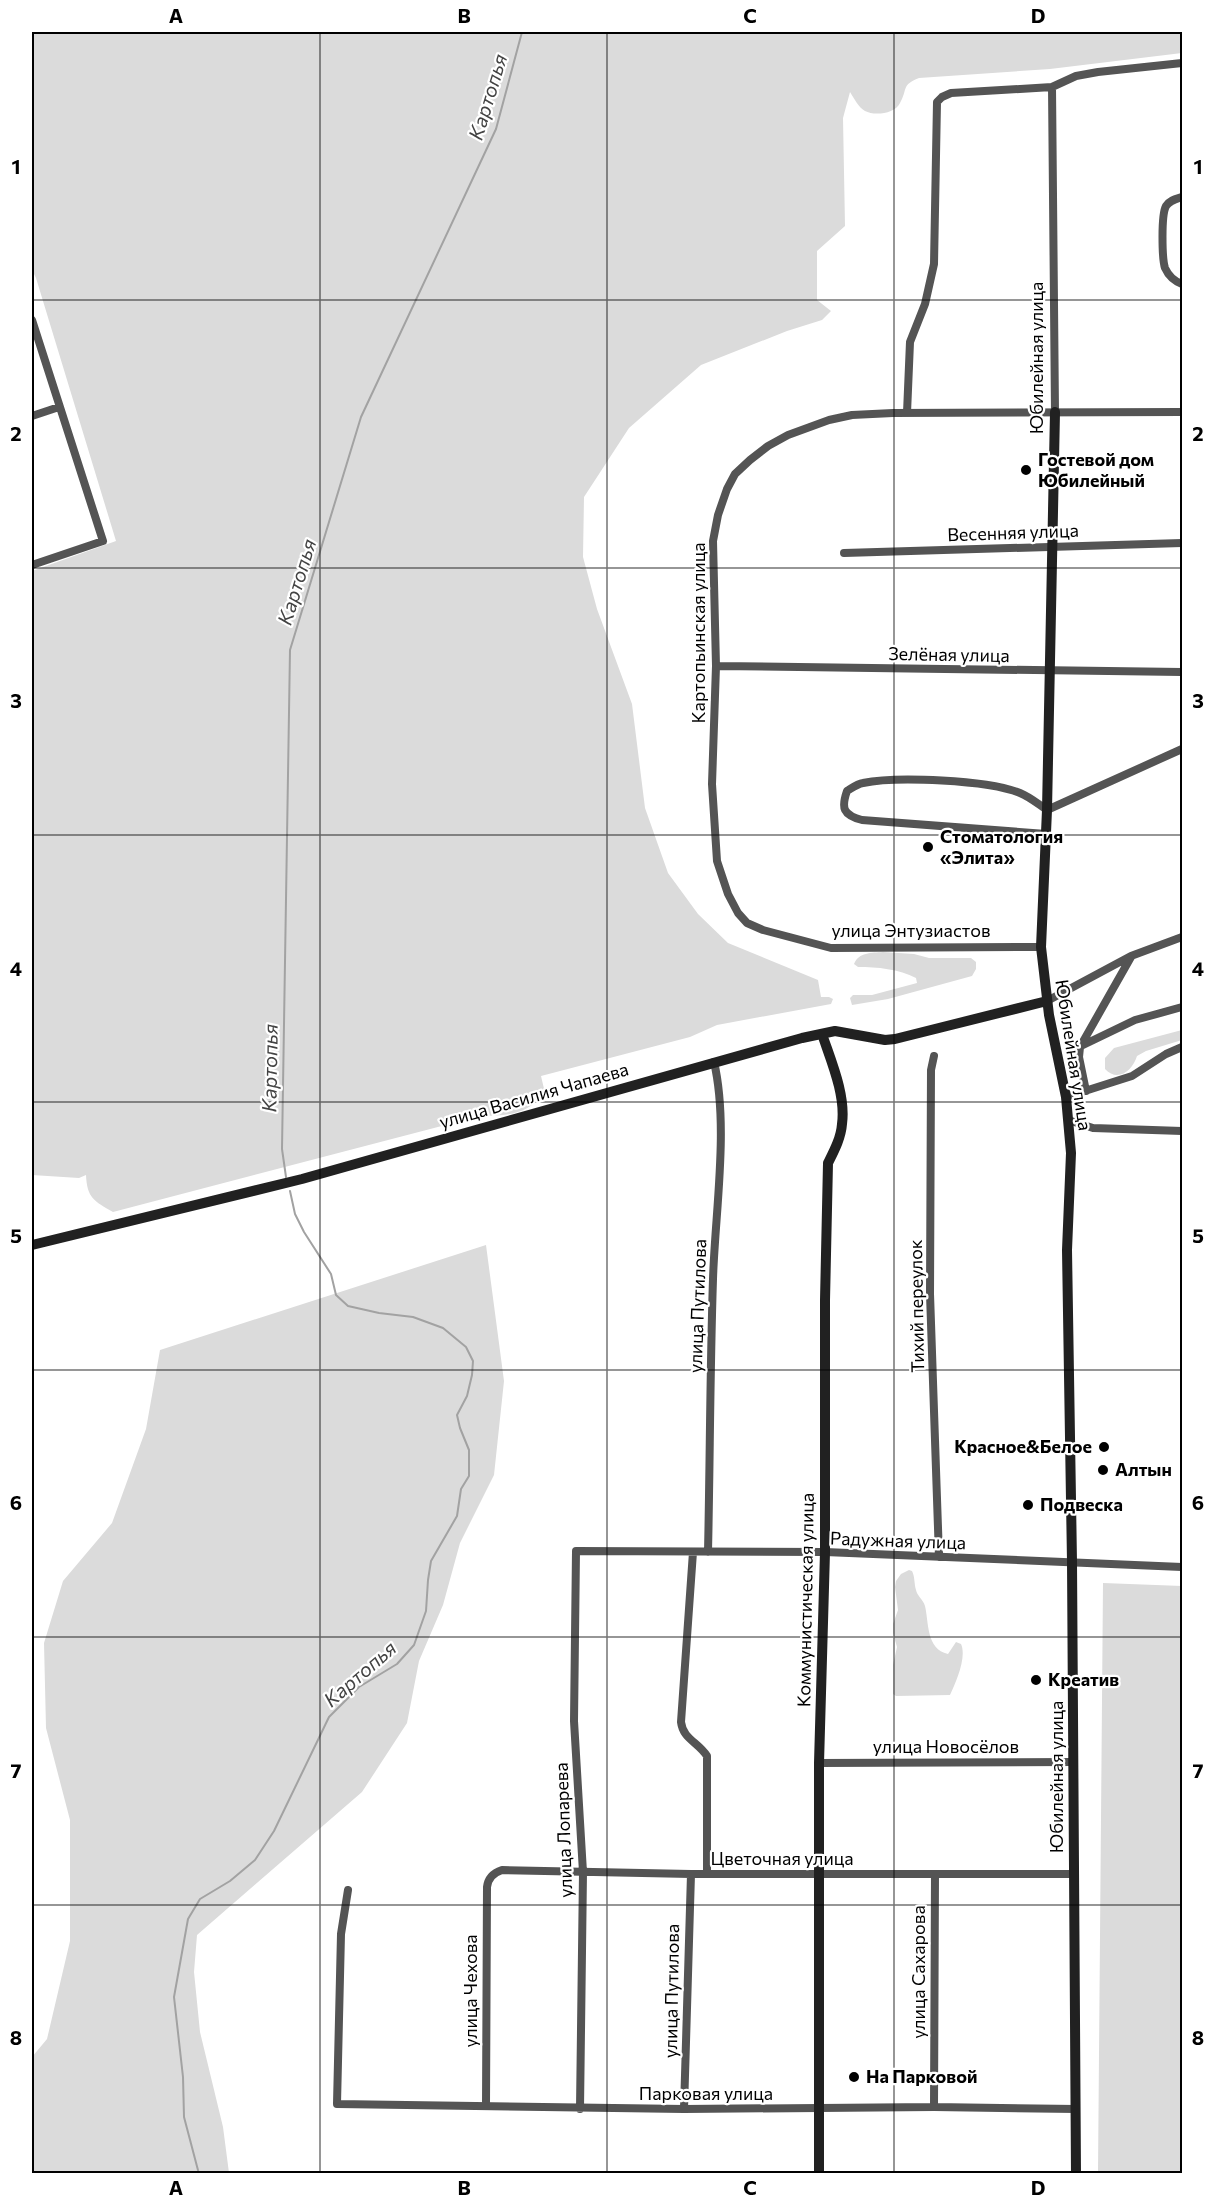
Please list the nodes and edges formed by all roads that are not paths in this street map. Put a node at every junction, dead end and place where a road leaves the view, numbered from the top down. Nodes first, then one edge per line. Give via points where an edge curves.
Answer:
1 (1182, 63) edge
2 (1052, 87) junction
3 (1182, 197) edge
4 (1182, 284) edge
5 (32, 320) edge
6 (59, 406) junction
7 (1055, 412) junction
8 (1182, 412) edge
9 (907, 413) junction
10 (32, 416) edge
11 (1182, 543) edge
12 (1052, 548) junction
13 (844, 553) dead end
14 (32, 565) edge
15 (716, 666) junction
16 (1050, 672) junction
17 (1182, 672) edge
18 (1182, 749) edge
19 (1047, 810) junction
20 (1046, 834) junction
21 (717, 861) joint
22 (1182, 937) edge
23 (1041, 946) junction
24 (1131, 956) junction
25 (1047, 1001) junction
26 (1182, 1007) edge
27 (822, 1034) junction
28 (1080, 1047) junction
29 (1182, 1047) edge
30 (934, 1056) dead end
31 (714, 1062) junction
32 (1086, 1091) junction
33 (1066, 1096) junction
34 (1068, 1120) junction
35 (1182, 1131) edge
36 (32, 1245) edge
37 (576, 1551) joint
38 (693, 1552) junction
39 (708, 1552) junction
40 (825, 1552) junction
41 (939, 1557) junction
42 (1072, 1562) junction
43 (1182, 1567) edge
44 (1073, 1762) junction
45 (819, 1763) junction
46 (583, 1872) junction
47 (819, 1873) junction
48 (691, 1874) junction
49 (707, 1874) junction
50 (934, 1874) junction
51 (1074, 1874) junction
52 (491, 1876) joint
53 (348, 1890) dead end
54 (486, 2106) junction
55 (934, 2107) junction
56 (580, 2109) junction
57 (684, 2109) junction
58 (819, 2109) junction
59 (1076, 2109) junction
60 (819, 2174) edge
61 (1076, 2174) edge

1 - 2 street via 1076,76
2 - 7 street, Юбилейная улица
2 - 9 street via 951,93 937,102 934,264 925,304 910,342
3 - 4 street via 1166,206 1163,219 1164,266 1170,277
5 - 6 street
6 - 10 street
6 - 14 street via 103,541
7 - 8 street, Картопьинская улица
7 - 9 street, Картопьинская улица
7 - 12 street, Юбилейная улица
9 - 15 street, Картопьинская улица via 852,415 809,426 768,446 735,474 718,515 713,541
11 - 12 street, Весенняя улица
12 - 13 street, Весенняя улица
12 - 16 street, Юбилейная улица
15 - 16 street, Зелёная улица
15 - 21 street, Картопьинская улица via 712,784
16 - 17 street, Зелёная улица
16 - 19 street, Юбилейная улица
18 - 19 street
19 - 20 street, Юбилейная улица
19 - 20 street via 1021,793 962,782 861,783 847,792 843,803 846,813 862,820
20 - 23 street, Юбилейная улица
21 - 23 street, улица Энтузиастов via 728,894 747,923 831,948
22 - 24 street
23 - 25 street, Юбилейная улица
24 - 25 street
24 - 28 street
25 - 27 street, улица Василия Чапаева via 895,1039 835,1031
25 - 33 street, Юбилейная улица
26 - 28 street via 1135,1020
27 - 31 street, улица Василия Чапаева
27 - 40 street, Коммунистическая улица via 842,1103 842,1124 828,1163
28 - 32 street
29 - 32 street via 1132,1076
30 - 41 street, Тихий переулок via 930,1294
31 - 36 street, улица Василия Чапаева via 303,1179
31 - 39 street, улица Путилова via 720,1142
32 - 33 street
33 - 34 street, Юбилейная улица
34 - 35 street via 1093,1128
34 - 42 street, Юбилейная улица
37 - 38 street, Радужная улица
37 - 46 street, улица Лопарева via 574,1720
38 - 39 street, Радужная улица
38 - 49 street via 681,1722 687,1738 706,1756
39 - 40 street, Радужная улица
40 - 41 street, Радужная улица
40 - 45 street, Коммунистическая улица
41 - 42 street, Радужная улица
42 - 43 street, Радужная улица
42 - 44 street, Юбилейная улица
44 - 45 street, улица Новосёлов
44 - 51 street, Юбилейная улица
45 - 47 street, Коммунистическая улица
46 - 48 street, Цветочная улица
46 - 52 street, Цветочная улица via 502,1870
46 - 56 street, улица Лопарева
47 - 49 street, Цветочная улица
47 - 50 street, Цветочная улица
47 - 58 street, Коммунистическая улица
48 - 49 street, Цветочная улица
48 - 57 street, улица Путилова
50 - 51 street, Цветочная улица
50 - 55 street, улица Сахарова
51 - 59 street, Юбилейная улица
52 - 54 street, улица Чехова via 487,1887
53 - 54 street, Парковая улица via 341,1934 337,2104
54 - 56 street, Парковая улица
55 - 58 street, Парковая улица
55 - 59 street, Парковая улица
56 - 57 street, Парковая улица
57 - 58 street, Парковая улица
58 - 60 street, Коммунистическая улица
59 - 61 street, Юбилейная улица

